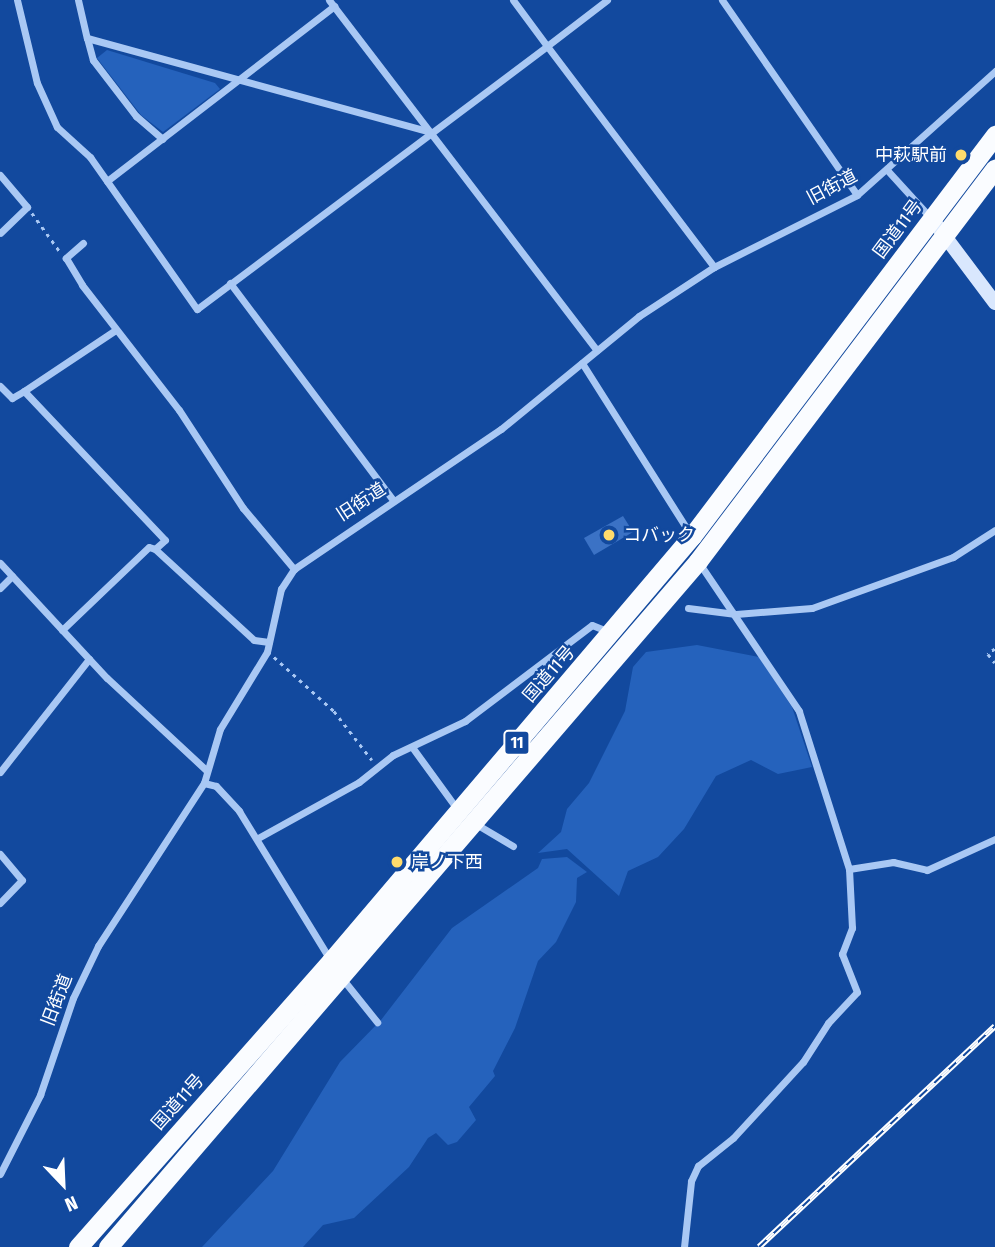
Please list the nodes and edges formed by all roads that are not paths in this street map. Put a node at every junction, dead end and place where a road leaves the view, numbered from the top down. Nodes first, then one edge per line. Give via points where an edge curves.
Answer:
1 (18, 0) edge
2 (78, 0) edge
3 (513, 0) edge
4 (607, 0) edge
5 (722, 0) edge
6 (331, 3) edge
7 (87, 38) junction
8 (547, 46) junction
9 (995, 71) edge
10 (245, 78) junction
11 (430, 132) junction
12 (995, 135) edge
13 (162, 139) junction
14 (995, 169) edge
15 (888, 171) junction
16 (0, 175) edge
17 (107, 181) junction
18 (856, 195) junction
19 (932, 219) junction
20 (0, 233) edge
21 (943, 238) junction
22 (83, 243) dead end
23 (714, 267) junction
24 (230, 284) junction
25 (995, 303) edge
26 (114, 331) junction
27 (597, 350) junction
28 (582, 363) junction
29 (0, 386) edge
30 (24, 391) junction
31 (393, 500) junction
32 (995, 530) edge
33 (692, 536) junction
34 (155, 550) junction
35 (698, 561) junction
36 (0, 563) edge
37 (294, 569) junction
38 (12, 576) junction
39 (0, 588) edge
40 (688, 608) dead end
41 (736, 614) junction
42 (62, 630) junction
43 (611, 635) junction
44 (269, 642) junction
45 (89, 659) junction
46 (412, 747) junction
47 (206, 770) junction
48 (0, 772) edge
49 (204, 783) junction
50 (459, 811) junction
51 (477, 824) junction
52 (258, 838) junction
53 (995, 839) edge
54 (513, 846) dead end
55 (0, 855) edge
56 (849, 869) junction
57 (0, 903) edge
58 (336, 969) junction
59 (377, 1022) dead end
60 (0, 1174) edge
61 (78, 1247) edge
62 (108, 1247) edge
63 (684, 1247) edge

1 - 17 street via 37,83 57,127
2 - 7 street
3 - 8 street
4 - 8 street
5 - 18 street
6 - 10 street
6 - 11 street
7 - 10 street
7 - 13 street via 93,60 136,116
8 - 11 street
8 - 23 street
9 - 15 street, 旧街道
10 - 11 street
10 - 13 street
11 - 24 street
11 - 27 street
12 - 19 highway, 国道11号 / 11
13 - 17 street
14 - 21 highway, 国道11号 / 11
15 - 18 street, 旧街道
15 - 19 street
16 - 20 street via 27,207
17 - 24 street via 197,309
18 - 23 street, 旧街道
19 - 21 main road
19 - 33 highway, 国道11号 / 11
21 - 25 main road
21 - 35 highway, 国道11号 / 11
22 - 26 street via 66,258
23 - 27 street, 旧街道
24 - 31 street
26 - 30 street
26 - 37 street via 179,410 243,508
27 - 28 street, 旧街道
28 - 31 street, 旧街道 via 501,429
28 - 33 street via 658,492
29 - 30 street via 12,398
30 - 34 street via 164,540
31 - 37 street, 旧街道
32 - 41 street via 953,557 812,608
33 - 35 street
33 - 43 highway, 国道11号 / 11
34 - 42 street via 149,547
34 - 44 street via 254,640
35 - 41 street
35 - 51 highway, 国道11号 / 11
36 - 38 street
37 - 44 street, 旧街道 via 281,589
38 - 39 street
38 - 42 street
40 - 41 street
41 - 56 street via 799,711
42 - 45 street
43 - 46 street via 592,625 465,721
43 - 50 highway, 国道11号 / 11
44 - 47 street, 旧街道 via 220,729
45 - 47 street
45 - 48 street
46 - 50 street
46 - 52 street
47 - 49 street, 旧街道
49 - 52 street via 216,786
49 - 60 street, 旧街道 via 98,946 73,998 40,1095
50 - 58 highway, 国道11号 / 11
51 - 54 street
51 - 58 highway, 国道11号 / 11
52 - 58 street via 262,854
53 - 56 street via 927,870 893,862
55 - 57 street via 22,880
56 - 63 street via 852,928 842,954 857,992 828,1023 803,1062 733,1138 698,1166 691,1181
58 - 59 street
58 - 61 highway, 国道11号 / 11
58 - 62 highway, 国道11号 / 11

